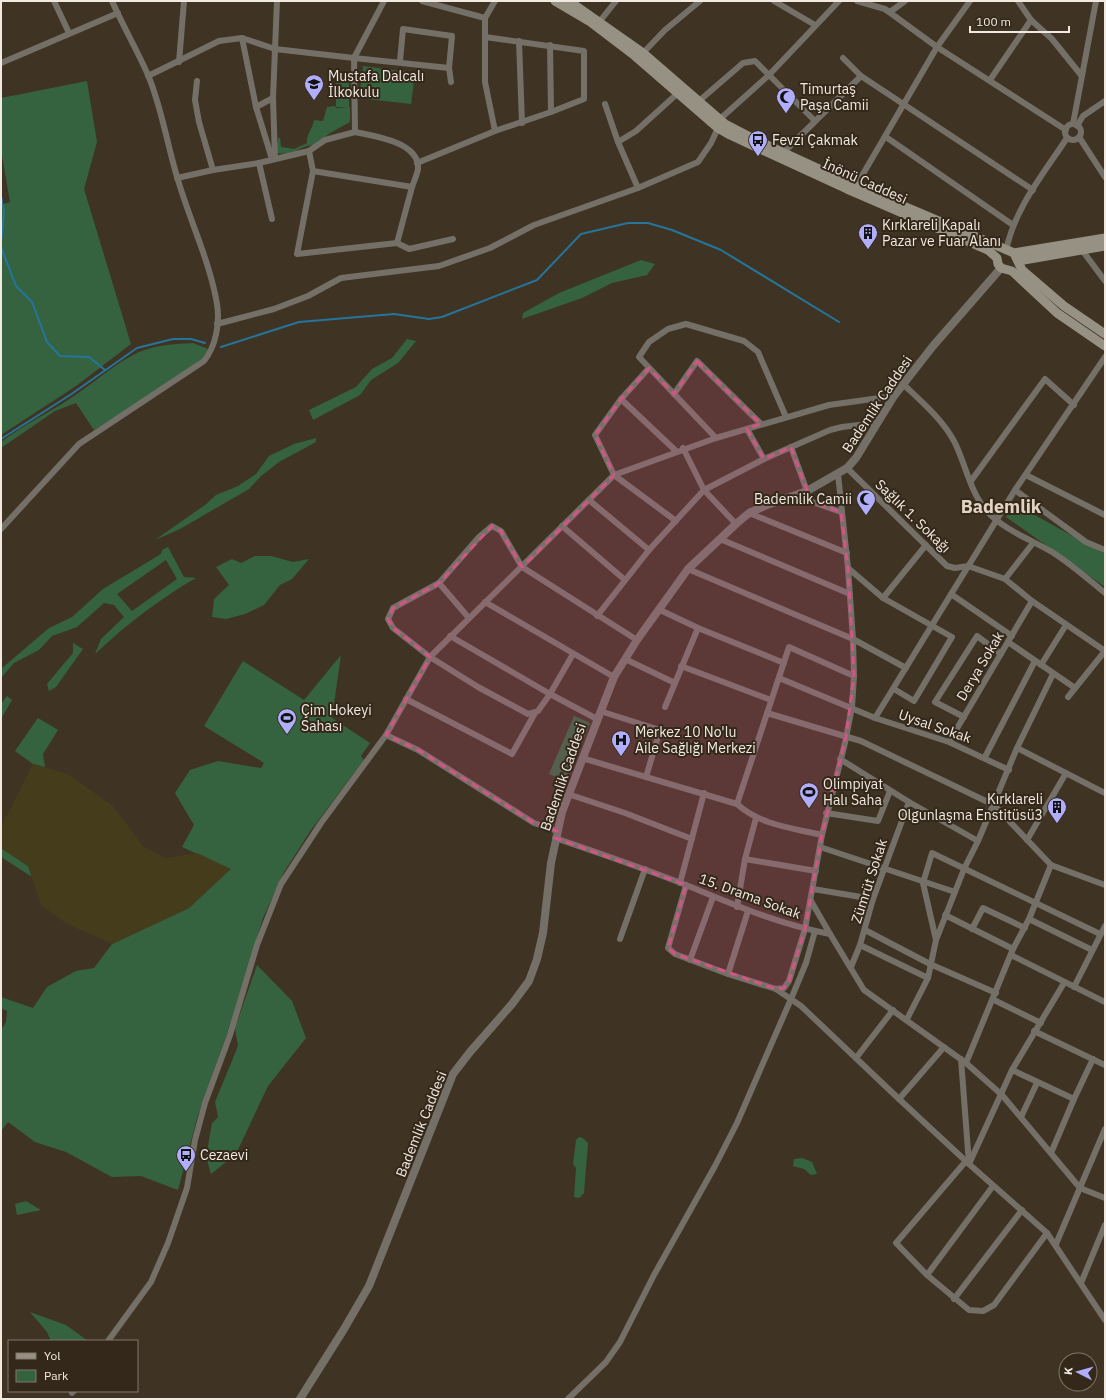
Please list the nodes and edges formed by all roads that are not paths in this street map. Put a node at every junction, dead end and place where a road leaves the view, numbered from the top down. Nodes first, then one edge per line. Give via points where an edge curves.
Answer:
1 (54, 1) edge
2 (112, 1) edge
3 (184, 1) edge
4 (277, 1) edge
5 (384, 1) edge
6 (422, 1) edge
7 (496, 1) edge
8 (555, 1) edge
9 (570, 1) edge
10 (616, 1) edge
11 (700, 1) edge
12 (774, 1) edge
13 (839, 1) edge
14 (857, 1) edge
15 (905, 1) edge
16 (970, 1) edge
17 (1018, 1) edge
18 (1096, 1) edge
19 (885, 9) junction
20 (118, 13) junction
21 (485, 18) junction
22 (1031, 20) junction
23 (600, 22) junction
24 (815, 25) junction
25 (69, 33) junction
26 (485, 37) junction
27 (242, 38) junction
28 (519, 41) junction
29 (550, 45) junction
30 (937, 47) junction
31 (275, 49) junction
32 (643, 53) junction
33 (354, 58) junction
34 (843, 58) dead end
35 (400, 61) junction
36 (179, 62) junction
37 (1, 63) edge
38 (449, 68) junction
39 (769, 75) junction
40 (1081, 75) junction
41 (148, 76) junction
42 (861, 76) junction
43 (990, 80) junction
44 (197, 81) dead end
45 (451, 82) dead end
46 (678, 93) junction
47 (273, 98) junction
48 (699, 101) junction
49 (1105, 101) edge
50 (605, 104) dead end
51 (904, 106) junction
52 (256, 107) junction
53 (551, 112) junction
54 (815, 121) junction
55 (522, 123) junction
56 (719, 123) junction
57 (1075, 125) junction
58 (1066, 130) junction
59 (495, 131) junction
60 (355, 132) junction
61 (886, 137) junction
62 (1079, 137) junction
63 (1068, 138) junction
64 (618, 142) junction
65 (309, 151) junction
66 (784, 152) junction
67 (273, 159) junction
68 (259, 163) junction
69 (418, 163) junction
70 (213, 170) junction
71 (313, 171) junction
72 (1105, 177) edge
73 (177, 178) junction
74 (856, 186) junction
75 (412, 187) junction
76 (638, 188) junction
77 (1033, 190) junction
78 (272, 219) dead end
79 (1013, 225) junction
80 (1105, 238) edge
81 (453, 239) dead end
82 (397, 243) junction
83 (1105, 246) edge
84 (1082, 250) junction
85 (1013, 255) junction
86 (997, 258) junction
87 (1007, 270) junction
88 (1105, 281) edge
89 (217, 324) junction
90 (1105, 334) edge
91 (1105, 346) edge
92 (1105, 357) edge
93 (649, 368) junction
94 (904, 385) junction
95 (674, 394) junction
96 (894, 396) junction
97 (621, 399) junction
98 (1074, 405) junction
99 (786, 417) junction
100 (876, 423) junction
101 (761, 424) junction
102 (747, 429) junction
103 (716, 438) junction
104 (791, 447) junction
105 (683, 448) junction
106 (676, 451) junction
107 (764, 459) junction
108 (847, 468) junction
109 (838, 474) junction
110 (614, 475) junction
111 (1026, 475) junction
112 (971, 481) junction
113 (704, 490) junction
114 (1015, 490) junction
115 (807, 491) junction
116 (793, 495) junction
117 (589, 500) junction
118 (841, 512) junction
119 (749, 513) junction
120 (1105, 515) edge
121 (996, 519) junction
122 (676, 521) junction
123 (736, 524) junction
124 (562, 526) junction
125 (1, 529) edge
126 (720, 539) junction
127 (1033, 543) junction
128 (926, 545) junction
129 (649, 550) junction
130 (1105, 550) edge
131 (847, 554) junction
132 (968, 566) junction
133 (522, 567) junction
134 (848, 568) junction
135 (688, 569) junction
136 (1005, 579) junction
137 (626, 580) junction
138 (439, 583) junction
139 (1105, 593) edge
140 (850, 594) junction
141 (951, 594) junction
142 (883, 598) junction
143 (1032, 601) junction
144 (485, 602) junction
145 (658, 609) junction
146 (597, 616) junction
147 (468, 617) junction
148 (1066, 624) junction
149 (932, 626) junction
150 (698, 628) junction
151 (450, 636) junction
152 (1012, 636) junction
153 (853, 639) junction
154 (637, 640) junction
155 (1008, 642) junction
156 (1105, 651) edge
157 (572, 654) junction
158 (1001, 654) junction
159 (430, 657) junction
160 (625, 658) junction
161 (1035, 660) junction
162 (784, 663) junction
163 (1041, 665) junction
164 (681, 666) junction
165 (906, 668) junction
166 (1053, 674) junction
167 (854, 676) junction
168 (614, 677) junction
169 (779, 678) junction
170 (675, 683) junction
171 (1075, 688) junction
172 (894, 689) junction
173 (550, 694) junction
174 (1068, 697) dead end
175 (406, 699) junction
176 (771, 700) junction
177 (665, 707) dead end
178 (852, 707) junction
179 (535, 713) junction
180 (767, 713) junction
181 (598, 715) junction
182 (964, 717) junction
183 (875, 718) junction
184 (386, 734) junction
185 (846, 737) junction
186 (949, 742) junction
187 (1017, 748) junction
188 (985, 757) junction
189 (582, 758) junction
190 (840, 759) junction
191 (1009, 770) junction
192 (1066, 773) junction
193 (646, 777) junction
194 (890, 791) junction
195 (704, 793) junction
196 (1105, 793) edge
197 (568, 794) junction
198 (909, 802) junction
199 (737, 804) junction
200 (994, 805) junction
201 (826, 813) junction
202 (756, 818) junction
203 (556, 835) junction
204 (822, 835) junction
205 (692, 839) junction
206 (1027, 840) junction
207 (978, 841) junction
208 (820, 847) junction
209 (744, 859) junction
210 (1051, 865) junction
211 (884, 868) junction
212 (964, 869) junction
213 (645, 870) junction
214 (816, 871) junction
215 (923, 883) junction
216 (683, 884) junction
217 (1105, 885) edge
218 (813, 889) junction
219 (955, 892) junction
220 (713, 897) junction
221 (873, 899) junction
222 (810, 901) junction
223 (1035, 904) junction
224 (737, 907) junction
225 (748, 911) junction
226 (945, 916) junction
227 (1029, 919) junction
228 (1105, 926) edge
229 (1025, 928) junction
230 (805, 929) junction
231 (972, 929) junction
232 (865, 930) junction
233 (815, 931) junction
234 (830, 934) junction
235 (1100, 934) junction
236 (620, 939) dead end
237 (936, 940) junction
238 (860, 945) junction
239 (1092, 950) junction
240 (1012, 952) junction
241 (690, 960) junction
242 (930, 964) junction
243 (851, 967) junction
244 (728, 974) junction
245 (928, 978) junction
246 (1064, 983) junction
247 (1074, 987) junction
248 (776, 989) junction
249 (996, 993) junction
250 (791, 999) junction
251 (994, 1000) junction
252 (1105, 1002) edge
253 (893, 1010) junction
254 (907, 1019) junction
255 (1041, 1023) junction
256 (1034, 1031) junction
257 (944, 1047) junction
258 (856, 1058) junction
259 (1093, 1059) junction
260 (964, 1061) junction
261 (1105, 1065) edge
262 (1012, 1070) junction
263 (1038, 1083) junction
264 (1002, 1095) junction
265 (899, 1099) junction
266 (1074, 1099) junction
267 (1022, 1117) junction
268 (1105, 1130) edge
269 (1103, 1139) edge
270 (1051, 1153) junction
271 (968, 1162) junction
272 (993, 1186) junction
273 (1080, 1188) junction
274 (1105, 1198) edge
275 (1022, 1210) junction
276 (1105, 1225) edge
277 (1047, 1232) junction
278 (1056, 1244) junction
279 (926, 1275) junction
280 (1081, 1283) junction
281 (954, 1299) junction
282 (1105, 1320) edge
283 (109, 1340) edge
284 (300, 1399) edge
285 (568, 1399) edge

1 - 25 street
2 - 20 street
3 - 36 street
4 - 31 street
5 - 33 street
6 - 21 street
7 - 21 street
8 - 46 main road, İnönü Caddesi via 589,21
9 - 23 main road, İnönü Caddesi
10 - 23 street
11 - 32 street via 665,30
12 - 24 street
13 - 24 street
14 - 19 street
15 - 19 street via 890,12
16 - 30 street
17 - 22 street
18 - 40 street
19 - 30 street
20 - 25 street
20 - 41 street
21 - 26 street
22 - 40 street via 1052,39
22 - 43 street
23 - 32 main road, İnönü Caddesi
24 - 39 street
25 - 37 street
26 - 28 street
26 - 59 street via 485,82
27 - 31 street
27 - 36 street via 219,41
27 - 52 street
28 - 29 street
28 - 55 street
29 - 53 street
29 - 53 street via 584,51 584,99
30 - 43 street
30 - 51 street
31 - 33 street
31 - 47 street
32 - 48 main road, İnönü Caddesi
33 - 35 street
33 - 60 street
34 - 42 street
35 - 38 street
35 - 38 street via 403,29 452,36
36 - 41 street
38 - 45 street
39 - 48 street via 755,61 743,63
39 - 54 street
39 - 56 street
40 - 57 street
41 - 73 street via 164,123
42 - 51 street
42 - 54 street
43 - 58 street
44 - 70 street via 196,107
46 - 56 main road, İnönü Caddesi
46 - 64 street via 636,131
47 - 52 street
47 - 67 street
48 - 56 main road, İnönü Caddesi
49 - 57 street via 1083,116
50 - 64 street
51 - 61 street
51 - 77 street
52 - 67 street
53 - 55 street
54 - 66 street
55 - 59 street
56 - 66 main road, İnönü Caddesi
56 - 76 street via 711,144 698,162
56 - 86 main road, İnönü Caddesi via 752,146 988,250
57 - 58 street
57 - 62 street via 1080,130
58 - 63 street
59 - 69 street
60 - 65 street via 325,140
60 - 69 street via 403,145
61 - 74 street
61 - 79 street
62 - 63 street via 1075,140
62 - 72 street
63 - 77 street
64 - 76 street
65 - 67 street
65 - 71 street
66 - 74 main road, İnönü Caddesi
67 - 68 street
68 - 70 street
68 - 78 street
69 - 75 street
70 - 73 street
71 - 75 street
71 - 82 street via 297,254
73 - 89 street via 212,283 217,305
74 - 85 main road, İnönü Caddesi
75 - 82 street
76 - 89 street via 534,225 490,248 439,266 341,278 308,296 274,309
77 - 79 street
79 - 85 street
80 - 85 main road
81 - 82 street via 409,249
83 - 84 main road
84 - 85 main road
84 - 88 street
85 - 86 main road via 1000,254
85 - 87 main road via 1016,266
85 - 90 main road via 1022,270 1064,306
86 - 87 main road
87 - 91 main road via 1057,313
87 - 94 street, Bademlik Caddesi via 933,346
89 - 125 street via 211,353 204,362 79,444
92 - 98 street
93 - 95 street
93 - 97 street
93 - 99 street via 639,357 649,342 668,329 686,324 744,341 758,352
94 - 96 street, Bademlik Caddesi
94 - 112 street via 930,409 948,431
95 - 101 street via 697,361
95 - 103 street
96 - 99 street via 829,405
96 - 100 street, Bademlik Caddesi
97 - 106 street
97 - 110 street via 595,435
98 - 111 street
98 - 112 street via 1046,379
99 - 101 street
100 - 104 street via 836,429
100 - 108 street, Bademlik Caddesi via 856,458
101 - 102 street
102 - 103 street
102 - 107 street
103 - 105 street
104 - 107 street
104 - 115 street
105 - 106 street
105 - 113 street
106 - 110 street
107 - 113 street
108 - 109 street, Bademlik Caddesi
108 - 128 street, Sağlık 1. Sokağı
109 - 115 street, Bademlik Caddesi
109 - 118 street
110 - 117 street
110 - 122 street
111 - 114 street
111 - 120 street
112 - 121 street via 981,504
113 - 122 street
113 - 123 street
114 - 121 street
114 - 130 street via 1086,542
115 - 116 street, Bademlik Caddesi
116 - 118 street
116 - 119 street, Bademlik Caddesi
117 - 124 street
117 - 129 street
118 - 131 street
119 - 123 street, Bademlik Caddesi
119 - 131 street
121 - 127 street
121 - 132 street
122 - 129 street
123 - 126 street, Bademlik Caddesi
124 - 133 street
124 - 137 street
126 - 135 street, Bademlik Caddesi
126 - 140 street
127 - 136 street
127 - 139 street via 1068,563
128 - 132 street, Sağlık 1. Sokağı via 947,566
128 - 142 street
129 - 137 street
131 - 134 street
132 - 136 street
132 - 141 street
133 - 138 street via 501,531 492,526 479,537
133 - 144 street
133 - 146 street
134 - 140 street
134 - 142 street
135 - 145 street, Bademlik Caddesi
135 - 153 street
136 - 143 street
137 - 146 street
138 - 147 street
138 - 159 street via 393,608 388,619 393,628
140 - 153 street
141 - 149 street
141 - 152 street
142 - 149 street
143 - 148 street
143 - 152 street, Derya Sokak
144 - 147 street
144 - 157 street
145 - 150 street
145 - 154 street, Bademlik Caddesi
146 - 154 street
147 - 151 street
148 - 156 street
148 - 163 street
149 - 165 street
149 - 172 street via 952,637 914,701
150 - 162 street
150 - 164 street
151 - 159 street
151 - 173 street
152 - 155 street, Derya Sokak
153 - 165 street
153 - 167 street
154 - 160 street, Bademlik Caddesi
155 - 158 street, Derya Sokak
155 - 161 street
156 - 171 street
157 - 168 street
157 - 173 street
158 - 182 street, Derya Sokak
158 - 182 street via 977,636 935,702
159 - 175 street
159 - 179 street via 525,713
160 - 168 street, Bademlik Caddesi
160 - 170 street
161 - 163 street
161 - 188 street
162 - 167 street via 789,647
162 - 169 street
163 - 166 street
164 - 170 street
164 - 176 street
165 - 172 street
166 - 171 street
166 - 187 street
167 - 178 street
168 - 181 street, Bademlik Caddesi
169 - 176 street
169 - 178 street, Uysal Sokak
170 - 177 street
171 - 174 street
172 - 183 street
173 - 179 street
173 - 181 street
175 - 179 street via 512,754
175 - 184 street
176 - 180 street
178 - 183 street, Uysal Sokak
178 - 185 street
180 - 185 street
180 - 199 street
181 - 189 street, Bademlik Caddesi
181 - 193 street via 660,730
182 - 186 street, Derya Sokak
183 - 186 street, Uysal Sokak
184 - 203 street, 15. Drama Sokak via 418,750
184 - 283 street via 321,823 281,884 257,945 206,1103 195,1140 187,1188 170,1237 151,1282
185 - 190 street
185 - 200 street via 861,741
186 - 188 street, Uysal Sokak
187 - 191 street
187 - 192 street
188 - 191 street, Uysal Sokak
189 - 193 street
189 - 197 street, Bademlik Caddesi
190 - 194 street
190 - 201 street
191 - 200 street
192 - 196 street
192 - 206 street
193 - 195 street
194 - 198 street
194 - 201 street via 878,821
195 - 199 street
195 - 205 street
197 - 203 street, Bademlik Caddesi
197 - 205 street
198 - 207 street
198 - 211 street, Zümrüt Sokak
199 - 202 street
200 - 206 street
200 - 207 street
201 - 204 street
202 - 204 street
202 - 209 street
203 - 213 street, 15. Drama Sokak
203 - 284 street, Bademlik Caddesi via 543,933 529,981 453,1074 369,1286
204 - 208 street
205 - 216 street
206 - 210 street
207 - 212 street
208 - 211 street
208 - 214 street
209 - 214 street
209 - 224 street
210 - 217 street
210 - 223 street
211 - 215 street
211 - 221 street, Zümrüt Sokak
212 - 215 street via 932,853
212 - 219 street
212 - 223 street
213 - 216 street, 15. Drama Sokak
213 - 236 street
214 - 218 street
215 - 219 street
215 - 237 street
216 - 220 street, 15. Drama Sokak
216 - 241 street via 668,948
218 - 221 street
218 - 222 street
219 - 226 street
220 - 224 street, 15. Drama Sokak
220 - 241 street
221 - 232 street, Zümrüt Sokak
222 - 230 street
222 - 234 street
223 - 227 street
223 - 235 street
224 - 225 street, 15. Drama Sokak
225 - 230 street, 15. Drama Sokak
225 - 244 street
226 - 231 street
226 - 237 street
227 - 229 street
227 - 239 street
228 - 235 street
229 - 231 street via 983,908
229 - 240 street
230 - 233 street, 15. Drama Sokak
230 - 248 street via 789,981 784,988
231 - 240 street
232 - 238 street, Zümrüt Sokak
232 - 242 street
233 - 234 street, 15. Drama Sokak
233 - 250 street via 806,963
234 - 243 street
235 - 239 street
237 - 242 street
238 - 243 street, Zümrüt Sokak
238 - 245 street
239 - 247 street
240 - 246 street
240 - 249 street
241 - 244 street
242 - 245 street
242 - 249 street
243 - 253 street via 864,990
244 - 248 street
245 - 254 street
246 - 247 street
246 - 255 street
247 - 252 street
248 - 250 street
249 - 251 street
250 - 258 street
250 - 285 street via 737,1123 620,1342 606,1362
251 - 255 street
251 - 260 street
253 - 254 street
253 - 258 street
254 - 257 street
255 - 256 street
256 - 259 street
256 - 262 street
257 - 260 street
257 - 265 street
258 - 265 street
259 - 261 street
259 - 266 street
260 - 264 street
260 - 271 street
262 - 263 street
262 - 264 street
263 - 266 street
263 - 267 street
264 - 267 street
264 - 271 street
265 - 271 street
266 - 270 street
267 - 270 street
268 - 269 street
269 - 273 street
270 - 273 street
271 - 272 street
271 - 279 street via 896,1243
272 - 275 street
272 - 279 street
273 - 274 street
273 - 278 street
275 - 277 street
275 - 281 street
276 - 280 street
277 - 278 street
277 - 281 street via 994,1305 983,1311 969,1310
278 - 280 street
279 - 281 street
280 - 282 street

